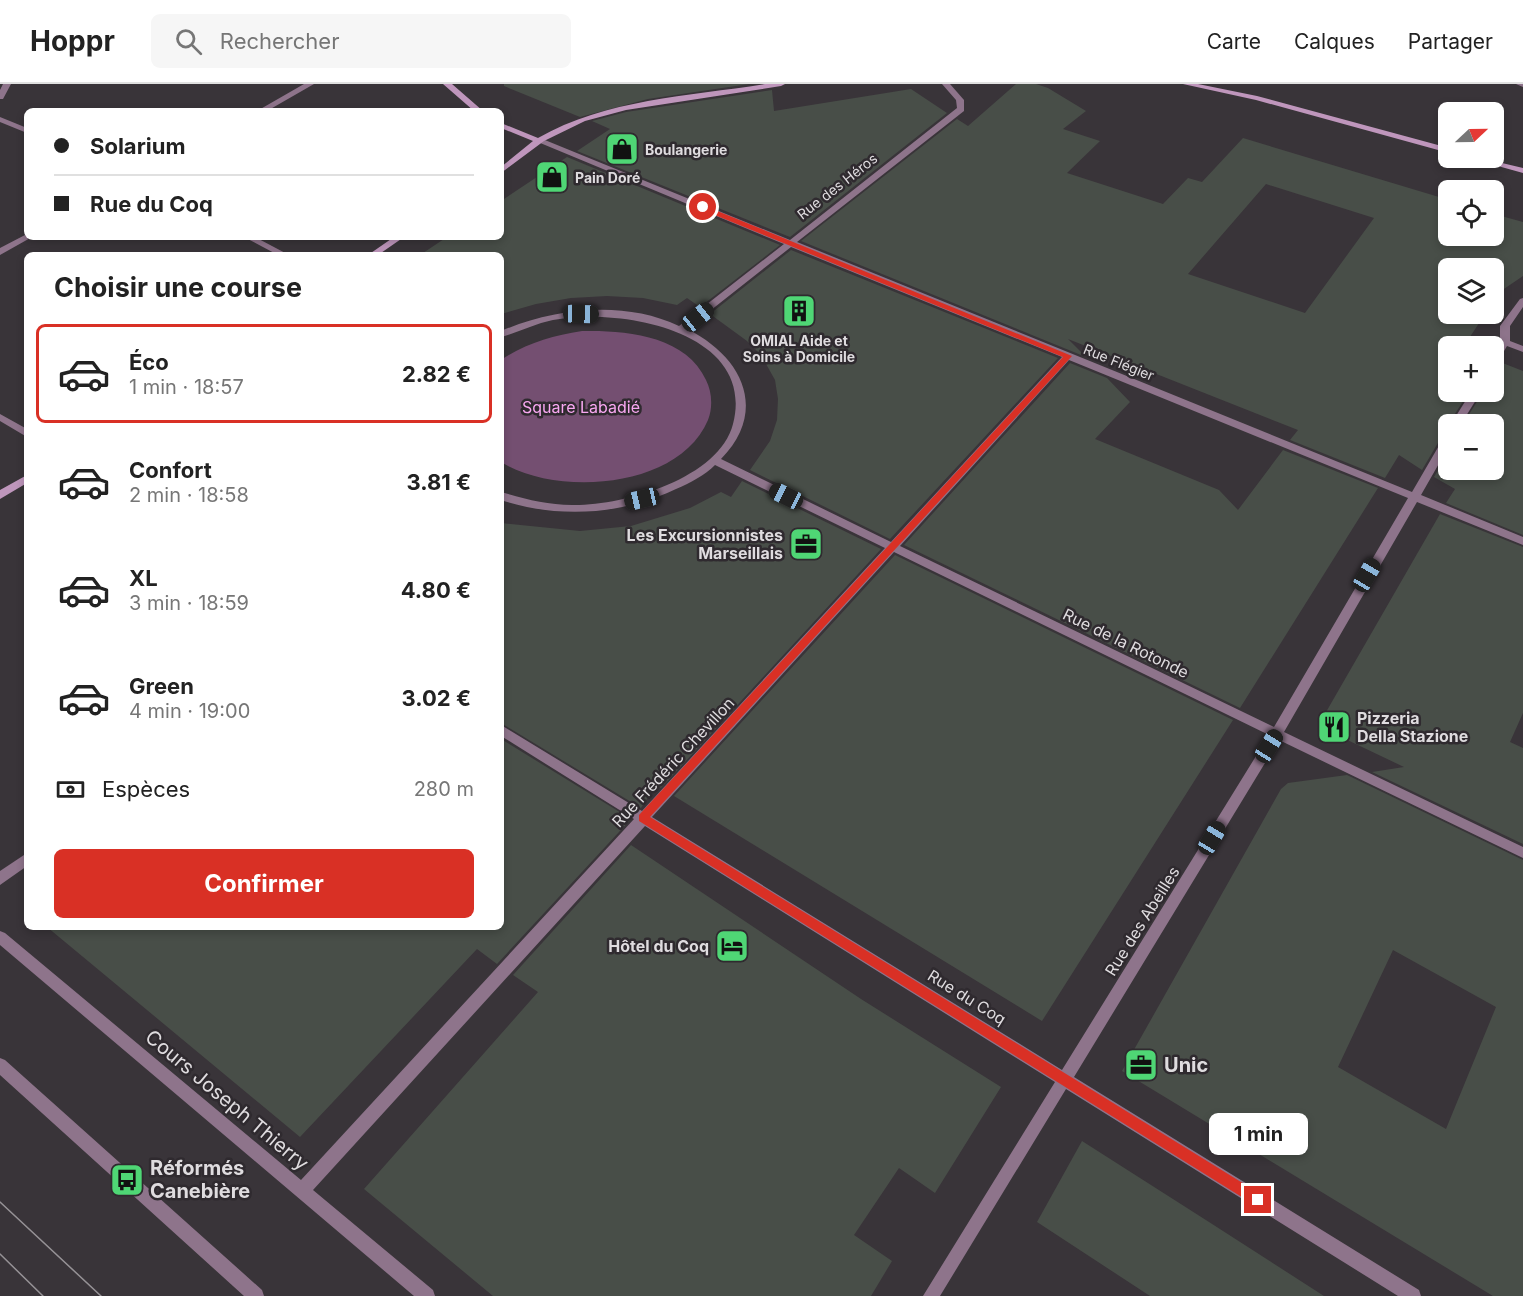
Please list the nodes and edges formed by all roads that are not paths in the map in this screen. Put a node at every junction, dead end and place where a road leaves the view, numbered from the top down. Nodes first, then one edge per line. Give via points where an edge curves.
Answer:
1 (8, 84) edge
2 (310, 84) edge
3 (447, 84) edge
4 (781, 84) edge
5 (946, 84) edge
6 (1187, 84) edge
7 (1226, 84) edge
8 (0, 98) edge
9 (1257, 98) junction
10 (266, 108) edge
11 (475, 108) edge
12 (0, 119) edge
13 (504, 126) edge
14 (24, 130) edge
15 (537, 140) junction
16 (1438, 148) edge
17 (1504, 166) edge
18 (504, 168) edge
19 (1523, 171) edge
20 (24, 239) edge
21 (254, 240) edge
22 (395, 240) edge
23 (790, 243) junction
24 (0, 252) edge
25 (279, 252) edge
26 (377, 252) edge
27 (1523, 301) edge
28 (680, 330) junction
29 (504, 333) edge
30 (1505, 342) joint
31 (1523, 349) edge
32 (1068, 356) junction
33 (0, 417) edge
34 (24, 432) edge
35 (1438, 454) edge
36 (716, 461) junction
37 (24, 480) edge
38 (0, 495) edge
39 (1413, 496) junction
40 (504, 497) edge
41 (1523, 541) edge
42 (894, 548) junction
43 (504, 732) edge
44 (1276, 735) junction
45 (643, 818) junction
46 (1523, 853) edge
47 (24, 860) edge
48 (0, 879) edge
49 (0, 937) edge
50 (0, 1065) edge
51 (1064, 1079) junction
52 (302, 1190) junction
53 (256, 1296) edge
54 (427, 1296) edge
55 (931, 1296) edge
56 (1413, 1296) edge

1 - 8 street
2 - 10 street
3 - 11 main road
4 - 15 main road via 618,108 585,117
5 - 23 street, Rue des Héros via 960,100 961,109
6 - 9 main road
7 - 9 main road
9 - 16 main road
12 - 14 street
13 - 15 main road
15 - 18 main road
15 - 23 street, Rue Flégier
17 - 19 main road
20 - 24 street
21 - 25 street
22 - 26 main road
23 - 28 street, Rue des Héros
23 - 32 street, Rue Flégier
27 - 30 street via 1505,326
28 - 29 street via 654,320 619,314 581,314 544,319
28 - 36 street via 708,345 737,379 741,399 739,420
30 - 31 street
32 - 39 street, Rue Flégier
32 - 42 street, Rue Frédéric Chevillon
33 - 34 street
35 - 39 street, Rue des Abeilles
36 - 40 street via 670,489 612,506 550,507
36 - 42 street, Rue de la Rotonde
37 - 38 main road
39 - 41 street, Rue Flégier
39 - 44 street, Rue des Abeilles
42 - 44 street, Rue de la Rotonde
42 - 45 street, Rue Frédéric Chevillon
43 - 45 street, Rue du Coq
44 - 46 street, Rue de la Rotonde
44 - 51 street, Rue des Abeilles
45 - 51 street, Rue du Coq
45 - 52 street, Rue Frédéric Chevillon
47 - 48 street
49 - 52 street, Cours Joseph Thierry
50 - 53 street
51 - 55 street, Rue des Abeilles
51 - 56 street, Rue du Coq
52 - 54 street, Cours Joseph Thierry

